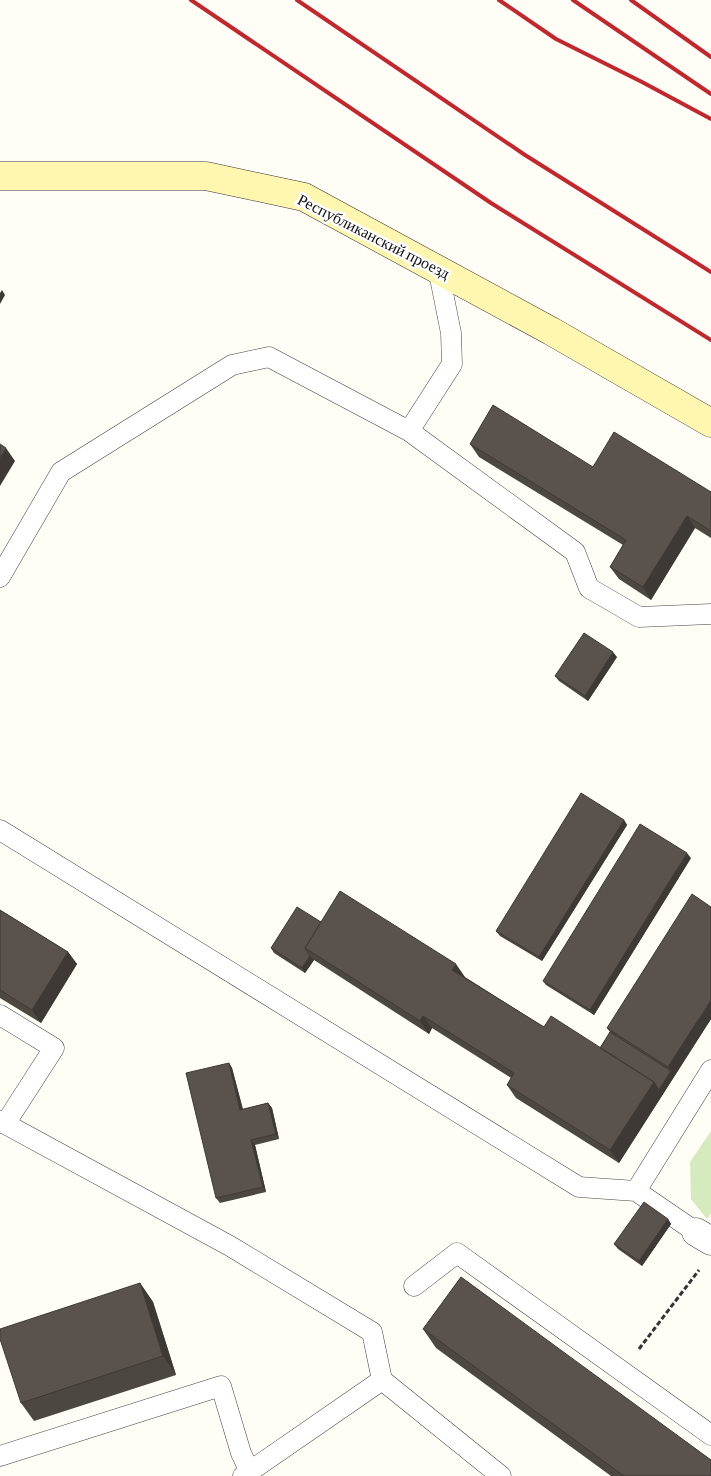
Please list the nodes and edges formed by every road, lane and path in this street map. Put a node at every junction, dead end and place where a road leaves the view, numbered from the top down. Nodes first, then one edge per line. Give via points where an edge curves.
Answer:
1 (0, 176) edge
2 (438, 268) junction
3 (711, 423) edge
4 (409, 431) junction
5 (0, 577) edge
6 (711, 614) edge
7 (0, 830) edge
8 (0, 1015) edge
9 (711, 1070) edge
10 (3, 1123) edge
11 (636, 1191) junction
12 (704, 1245) edge
13 (414, 1286) dead end
14 (622, 1371) junction
15 (382, 1380) junction
16 (711, 1435) edge
17 (0, 1456) edge
18 (246, 1474) edge
19 (501, 1476) edge

1 - 2 main road, Республиканский проезд via 206,176 304,197
2 - 3 main road, Республиканский проезд
2 - 4 lane via 451,333 452,364
4 - 5 lane via 268,357 232,365 61,472
4 - 6 lane via 575,552 589,588 639,617
7 - 11 lane via 579,1187
8 - 10 lane via 54,1048
9 - 11 lane
10 - 15 lane via 230,1246 372,1332
11 - 12 lane
12 - 14 path
13 - 14 lane via 457,1252
14 - 16 lane
15 - 18 lane
15 - 19 lane
17 - 18 lane via 221,1386

